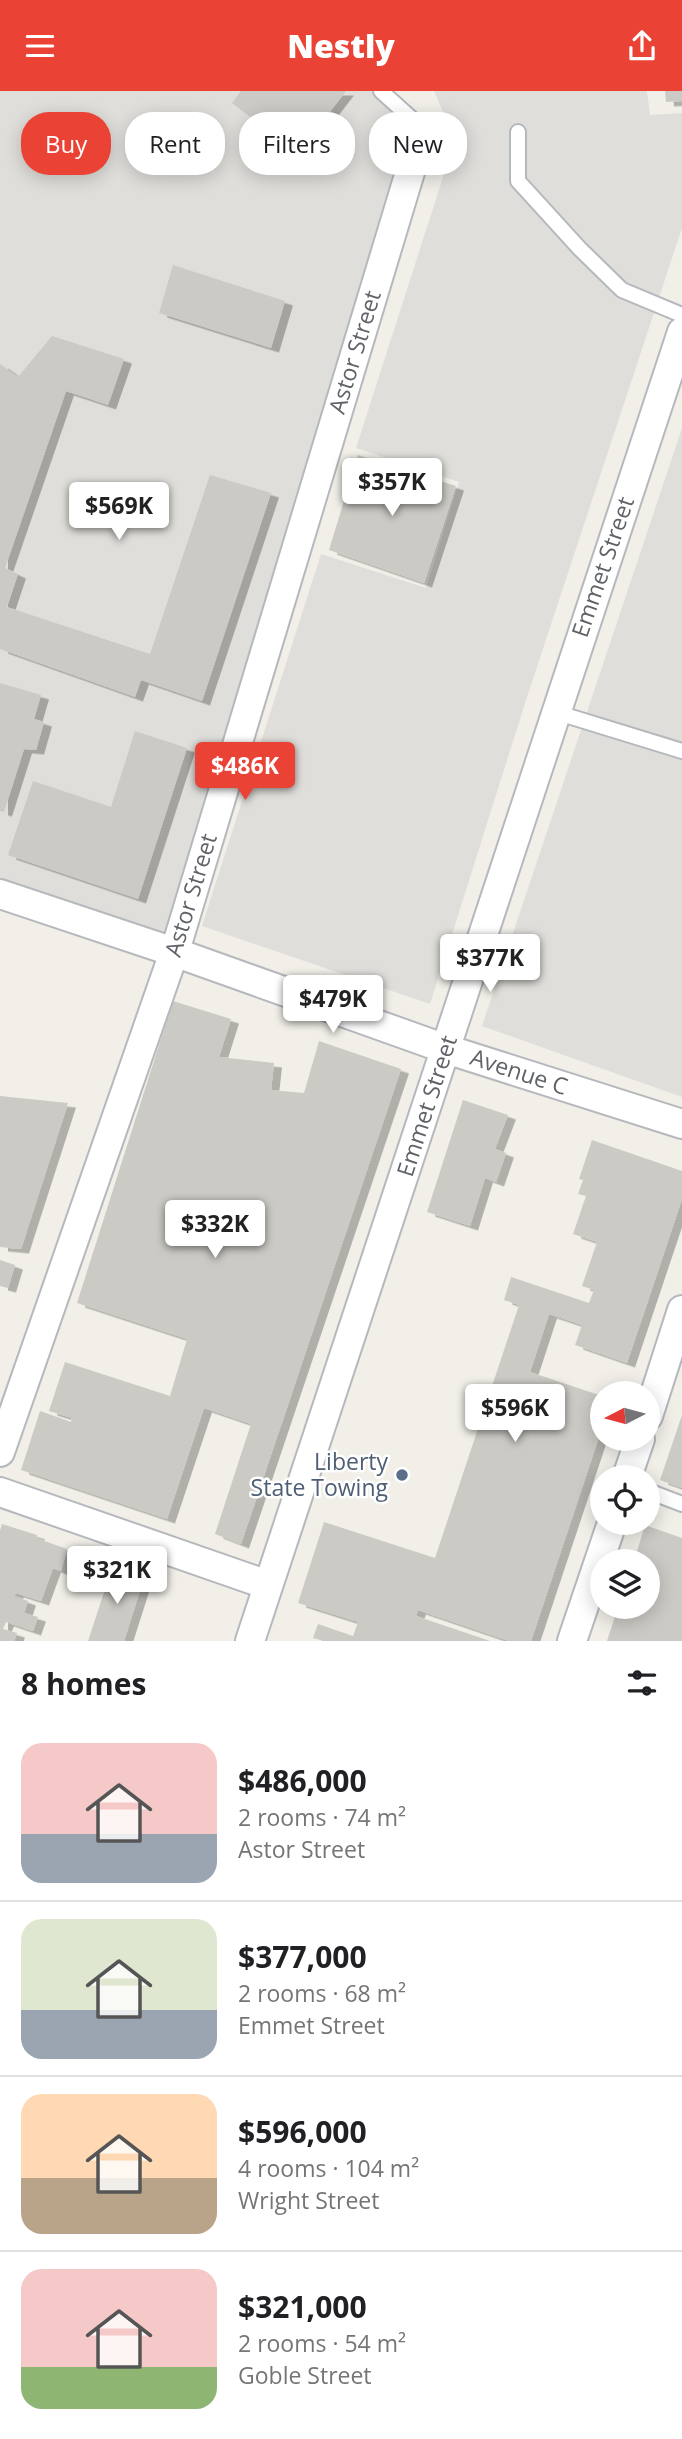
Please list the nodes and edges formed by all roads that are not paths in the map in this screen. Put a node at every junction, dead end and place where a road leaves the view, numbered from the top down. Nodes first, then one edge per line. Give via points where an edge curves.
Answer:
1 (381, 91) edge
2 (404, 112) edge
3 (518, 132) dead end
4 (409, 175) edge
5 (682, 315) edge
6 (682, 332) edge
7 (555, 712) junction
8 (682, 751) edge
9 (0, 894) edge
10 (174, 952) junction
11 (446, 1049) junction
12 (682, 1124) edge
13 (682, 1310) edge
14 (659, 1381) edge
15 (0, 1452) edge
16 (0, 1492) edge
17 (660, 1496) edge
18 (682, 1504) edge
19 (608, 1535) edge
20 (268, 1585) junction
21 (250, 1641) edge
22 (572, 1641) edge

1 - 2 lane
3 - 5 lane via 518,181 622,290
4 - 10 street, Astor Street
6 - 7 street, Emmet Street
7 - 8 lane
7 - 11 street, Emmet Street
9 - 10 street, Avenue C
10 - 11 street, Avenue C
10 - 15 street, Astor Street
11 - 12 street, Avenue C
11 - 20 street, Emmet Street
13 - 14 street
16 - 20 street
17 - 18 lane
19 - 22 street
20 - 21 street, Emmet Street

